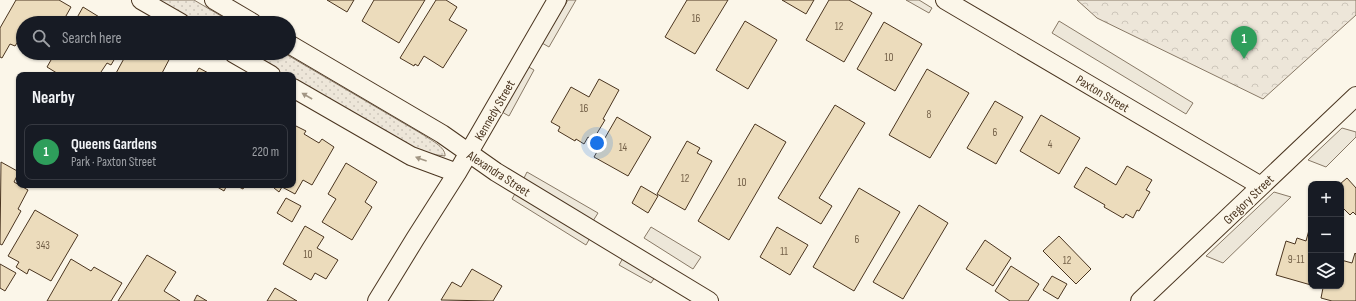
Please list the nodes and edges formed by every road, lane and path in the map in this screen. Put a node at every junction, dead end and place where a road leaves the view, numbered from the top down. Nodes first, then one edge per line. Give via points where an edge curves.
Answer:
1 (140, 0) edge
2 (214, 0) edge
3 (558, 0) edge
4 (945, 0) edge
5 (168, 16) edge
6 (241, 16) edge
7 (296, 48) edge
8 (245, 60) edge
9 (266, 72) edge
10 (296, 90) edge
11 (1356, 96) edge
12 (468, 153) junction
13 (457, 173) junction
14 (1261, 186) junction
15 (1142, 300) edge
16 (377, 301) edge
17 (709, 301) edge

1 - 5 street
2 - 6 street
3 - 12 street, Kennedy Street
4 - 14 street, Paxton Street
7 - 12 street, Alexandra Street via 442,134
8 - 9 street
13 -> 10 street, Alexandra Street via 411,156
11 - 14 street, Gregory Street
12 - 13 street, Kennedy Street
12 - 17 street, Alexandra Street
13 - 16 street, Kennedy Street
14 - 15 street, Gregory Street

